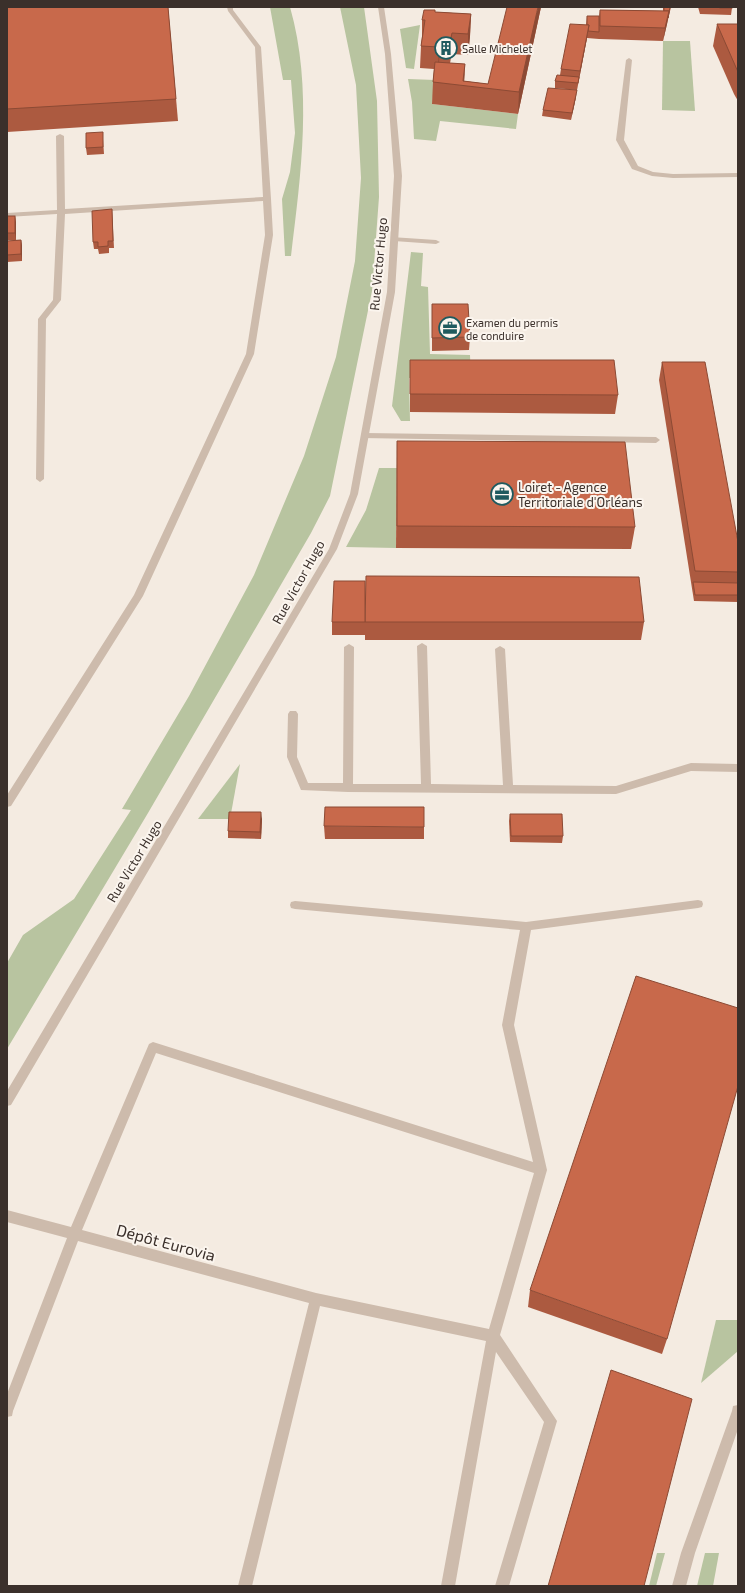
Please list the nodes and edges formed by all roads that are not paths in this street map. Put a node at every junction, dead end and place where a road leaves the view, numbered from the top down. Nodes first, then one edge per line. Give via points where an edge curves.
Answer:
1 (230, 7) edge
2 (381, 7) edge
3 (629, 60) dead end
4 (60, 136) dead end
5 (738, 175) edge
6 (267, 200) junction
7 (61, 212) junction
8 (7, 215) edge
9 (394, 239) junction
10 (436, 242) dead end
11 (365, 436) junction
12 (656, 440) dead end
13 (40, 479) dead end
14 (422, 646) edge
15 (349, 647) dead end
16 (500, 649) dead end
17 (293, 714) dead end
18 (738, 768) edge
19 (348, 788) junction
20 (426, 788) junction
21 (508, 789) junction
22 (7, 803) edge
23 (698, 904) dead end
24 (295, 905) dead end
25 (526, 926) junction
26 (7, 1101) edge
27 (541, 1170) junction
28 (7, 1216) edge
29 (74, 1234) junction
30 (316, 1299) junction
31 (493, 1336) junction
32 (7, 1411) edge
33 (738, 1411) edge
34 (245, 1586) edge
35 (448, 1586) edge
36 (502, 1586) edge
37 (679, 1586) edge

1 - 6 street via 258,47
2 - 9 street, Rue Victor Hugo via 388,54 398,176
3 - 5 street via 620,140 635,166 652,174 673,176
4 - 7 street
6 - 7 street
6 - 22 street via 269,235 250,354 138,596
7 - 8 street
7 - 13 street via 57,300 42,319
9 - 10 street
9 - 11 street, Rue Victor Hugo via 391,292
11 - 12 street
11 - 26 street, Rue Victor Hugo via 354,494 333,549
14 - 20 street
15 - 19 street
16 - 21 street
17 - 19 street via 292,757 305,787
18 - 21 street via 691,767 616,790
19 - 20 street
20 - 21 street
23 - 25 street
24 - 25 street
25 - 27 street via 508,1025
27 - 29 street via 153,1047
27 - 31 street
28 - 29 street, Dépôt Eurovia
29 - 30 street, Dépôt Eurovia
29 - 32 street
30 - 31 street, Dépôt Eurovia
30 - 34 street
31 - 35 street
31 - 36 street via 551,1421
33 - 37 street via 688,1553

